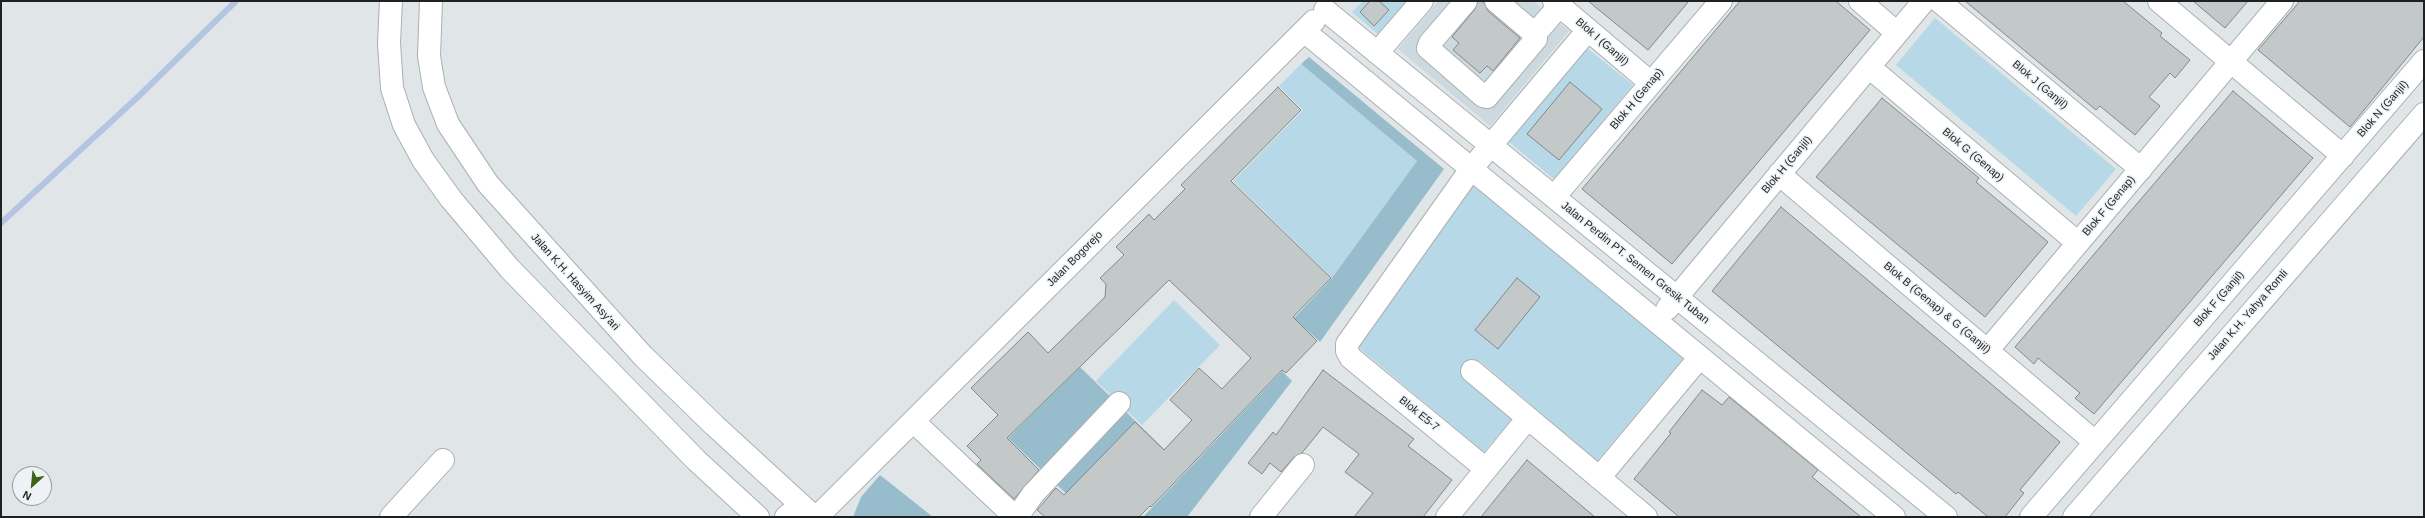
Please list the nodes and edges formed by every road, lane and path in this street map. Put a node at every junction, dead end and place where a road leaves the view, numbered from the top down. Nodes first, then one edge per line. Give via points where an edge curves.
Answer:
1 (391, 1) edge
2 (431, 1) edge
3 (1422, 1) edge
4 (1447, 1) edge
5 (1466, 1) edge
6 (1496, 1) edge
7 (1721, 1) edge
8 (1860, 1) edge
9 (1924, 1) edge
10 (1939, 1) edge
11 (2159, 1) edge
12 (2282, 1) edge
13 (1557, 3) edge
14 (1329, 5) edge
15 (1447, 23) junction
16 (1588, 30) junction
17 (1304, 31) junction
18 (1897, 33) junction
19 (1535, 34) junction
20 (1377, 53) junction
21 (1436, 57) junction
22 (2231, 62) junction
23 (2424, 62) edge
24 (1869, 67) junction
25 (1508, 74) junction
26 (1544, 82) junction
27 (1414, 83) junction
28 (1651, 83) junction
29 (1478, 91) junction
30 (2424, 114) edge
31 (1456, 117) junction
32 (1491, 145) junction
33 (2342, 156) junction
34 (1471, 169) junction
35 (2140, 169) junction
36 (1779, 174) junction
37 (1554, 197) junction
38 (2078, 243) junction
39 (1677, 297) junction
40 (1656, 322) junction
41 (1987, 351) junction
42 (1700, 357) junction
43 (1472, 371) dead end
44 (1119, 403) dead end
45 (1528, 418) junction
46 (914, 421) junction
47 (2095, 442) junction
48 (443, 460) dead end
49 (1303, 465) dead end
50 (1486, 469) junction
51 (1599, 478) junction
52 (1918, 494) junction
53 (814, 516) edge
54 (391, 517) edge
55 (758, 517) edge
56 (786, 517) edge
57 (1016, 517) edge
58 (1261, 517) edge
59 (1447, 517) edge
60 (1644, 517) edge
61 (1894, 517) edge
62 (1899, 517) edge
63 (1946, 517) edge
64 (2031, 517) edge
65 (2074, 517) edge

1 - 55 main road via 389,43 392,88 404,125 451,199 510,269 696,460
2 - 53 main road, Jalan K.H. Hasyim Asy'ari via 428,56 434,87 448,124 479,172 513,214 643,356
3 - 20 main road
4 - 15 main road via 1452,12
5 - 15 main road
6 - 19 main road
7 - 28 main road, Blok H (Genap)
8 - 18 main road
9 - 18 main road, Blok H (Ganjil)
10 - 35 main road, Blok J (Ganjil)
11 - 22 main road
12 - 22 main road, Blok F (Genap)
13 - 16 main road, Blok I (Ganjil)
13 - 19 main road
14 - 17 main road, Jalan Bogorejo
14 - 20 main road, Jalan Perdin PT. Semen Gresik Tuban
15 - 21 main road via 1428,46
16 - 26 main road
16 - 28 main road, Blok I (Ganjil)
17 - 34 main road
17 - 46 main road, Jalan Bogorejo
18 - 24 main road, Blok H (Ganjil)
19 - 25 main road via 1536,40
20 - 27 main road, Jalan Perdin PT. Semen Gresik Tuban
21 - 27 main road
21 - 29 main road
22 - 33 main road
22 - 35 main road, Blok F (Genap)
23 - 33 main road, Blok N (Ganjil)
24 - 36 main road, Blok H (Ganjil)
24 - 38 main road, Blok G (Genap)
25 - 26 main road via 1516,69 1525,68
25 - 29 main road via 1489,96 1483,96
26 - 32 main road
27 - 31 main road, Jalan Perdin PT. Semen Gresik Tuban
28 - 37 main road, Blok H (Genap)
29 - 31 main road
30 - 65 main road, Jalan K.H. Yahya Romli
31 - 32 main road, Jalan Perdin PT. Semen Gresik Tuban
32 - 34 main road
32 - 37 main road, Jalan Perdin PT. Semen Gresik Tuban
33 - 47 main road, Blok F (Ganjil)
34 - 40 main road
34 - 50 main road, Blok E5-7 via 1349,339 1346,348 1351,358
35 - 38 main road, Blok F (Genap)
36 - 39 main road, Blok H (Ganjil)
36 - 41 main road, Blok B (Genap) & G (Ganjil)
37 - 39 main road, Jalan Perdin PT. Semen Gresik Tuban
38 - 41 main road, Blok F (Genap)
39 - 40 main road, Blok H (Ganjil)
39 - 52 main road, Jalan Perdin PT. Semen Gresik Tuban
40 - 42 main road
41 - 47 main road, Blok B (Genap) & G (Ganjil)
42 - 51 main road
42 - 61 main road
43 - 45 main road
44 - 57 main road via 1033,494
45 - 50 main road
45 - 51 main road
46 - 53 main road, Jalan Bogorejo
46 - 57 main road
47 - 64 main road, Blok F (Ganjil)
48 - 54 main road
49 - 58 main road
50 - 59 main road
51 - 60 main road
52 - 62 main road
52 - 63 main road, Jalan Perdin PT. Semen Gresik Tuban
53 - 56 main road via 797,511

